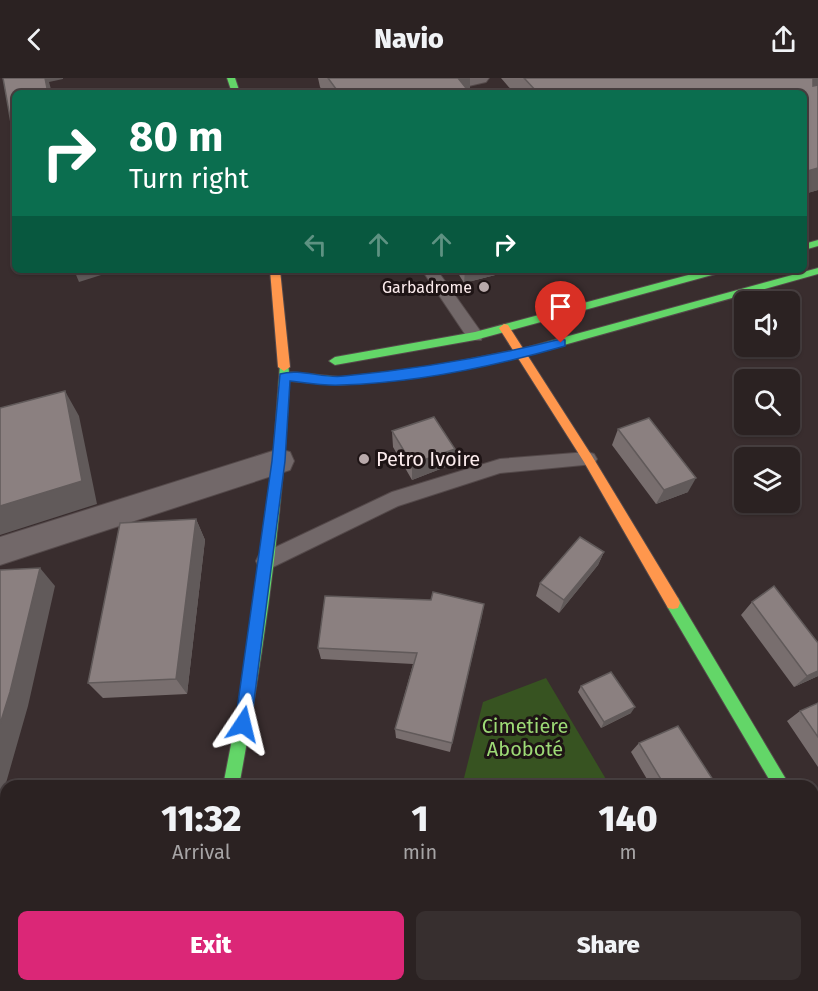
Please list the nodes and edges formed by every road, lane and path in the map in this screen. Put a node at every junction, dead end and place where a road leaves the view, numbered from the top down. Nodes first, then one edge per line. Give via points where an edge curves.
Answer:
1 (479, 78) edge
2 (425, 90) edge
3 (818, 271) edge
4 (275, 273) edge
5 (431, 273) edge
6 (708, 273) edge
7 (504, 328) junction
8 (475, 336) junction
9 (521, 353) junction
10 (285, 376) junction
11 (588, 459) junction
12 (279, 461) junction
13 (2, 554) edge
14 (266, 561) junction
15 (232, 780) edge
16 (778, 780) edge

1 - 2 street
3 - 9 main road
4 - 10 main road
5 - 8 lane
6 - 7 main road
7 - 8 main road
7 - 9 main road
8 - 10 main road via 329,362
9 - 10 main road via 419,373 340,381
9 - 11 main road
10 - 12 main road
11 - 14 lane via 500,466 392,500
11 - 16 main road
12 - 13 street
12 - 14 main road
14 - 15 main road

